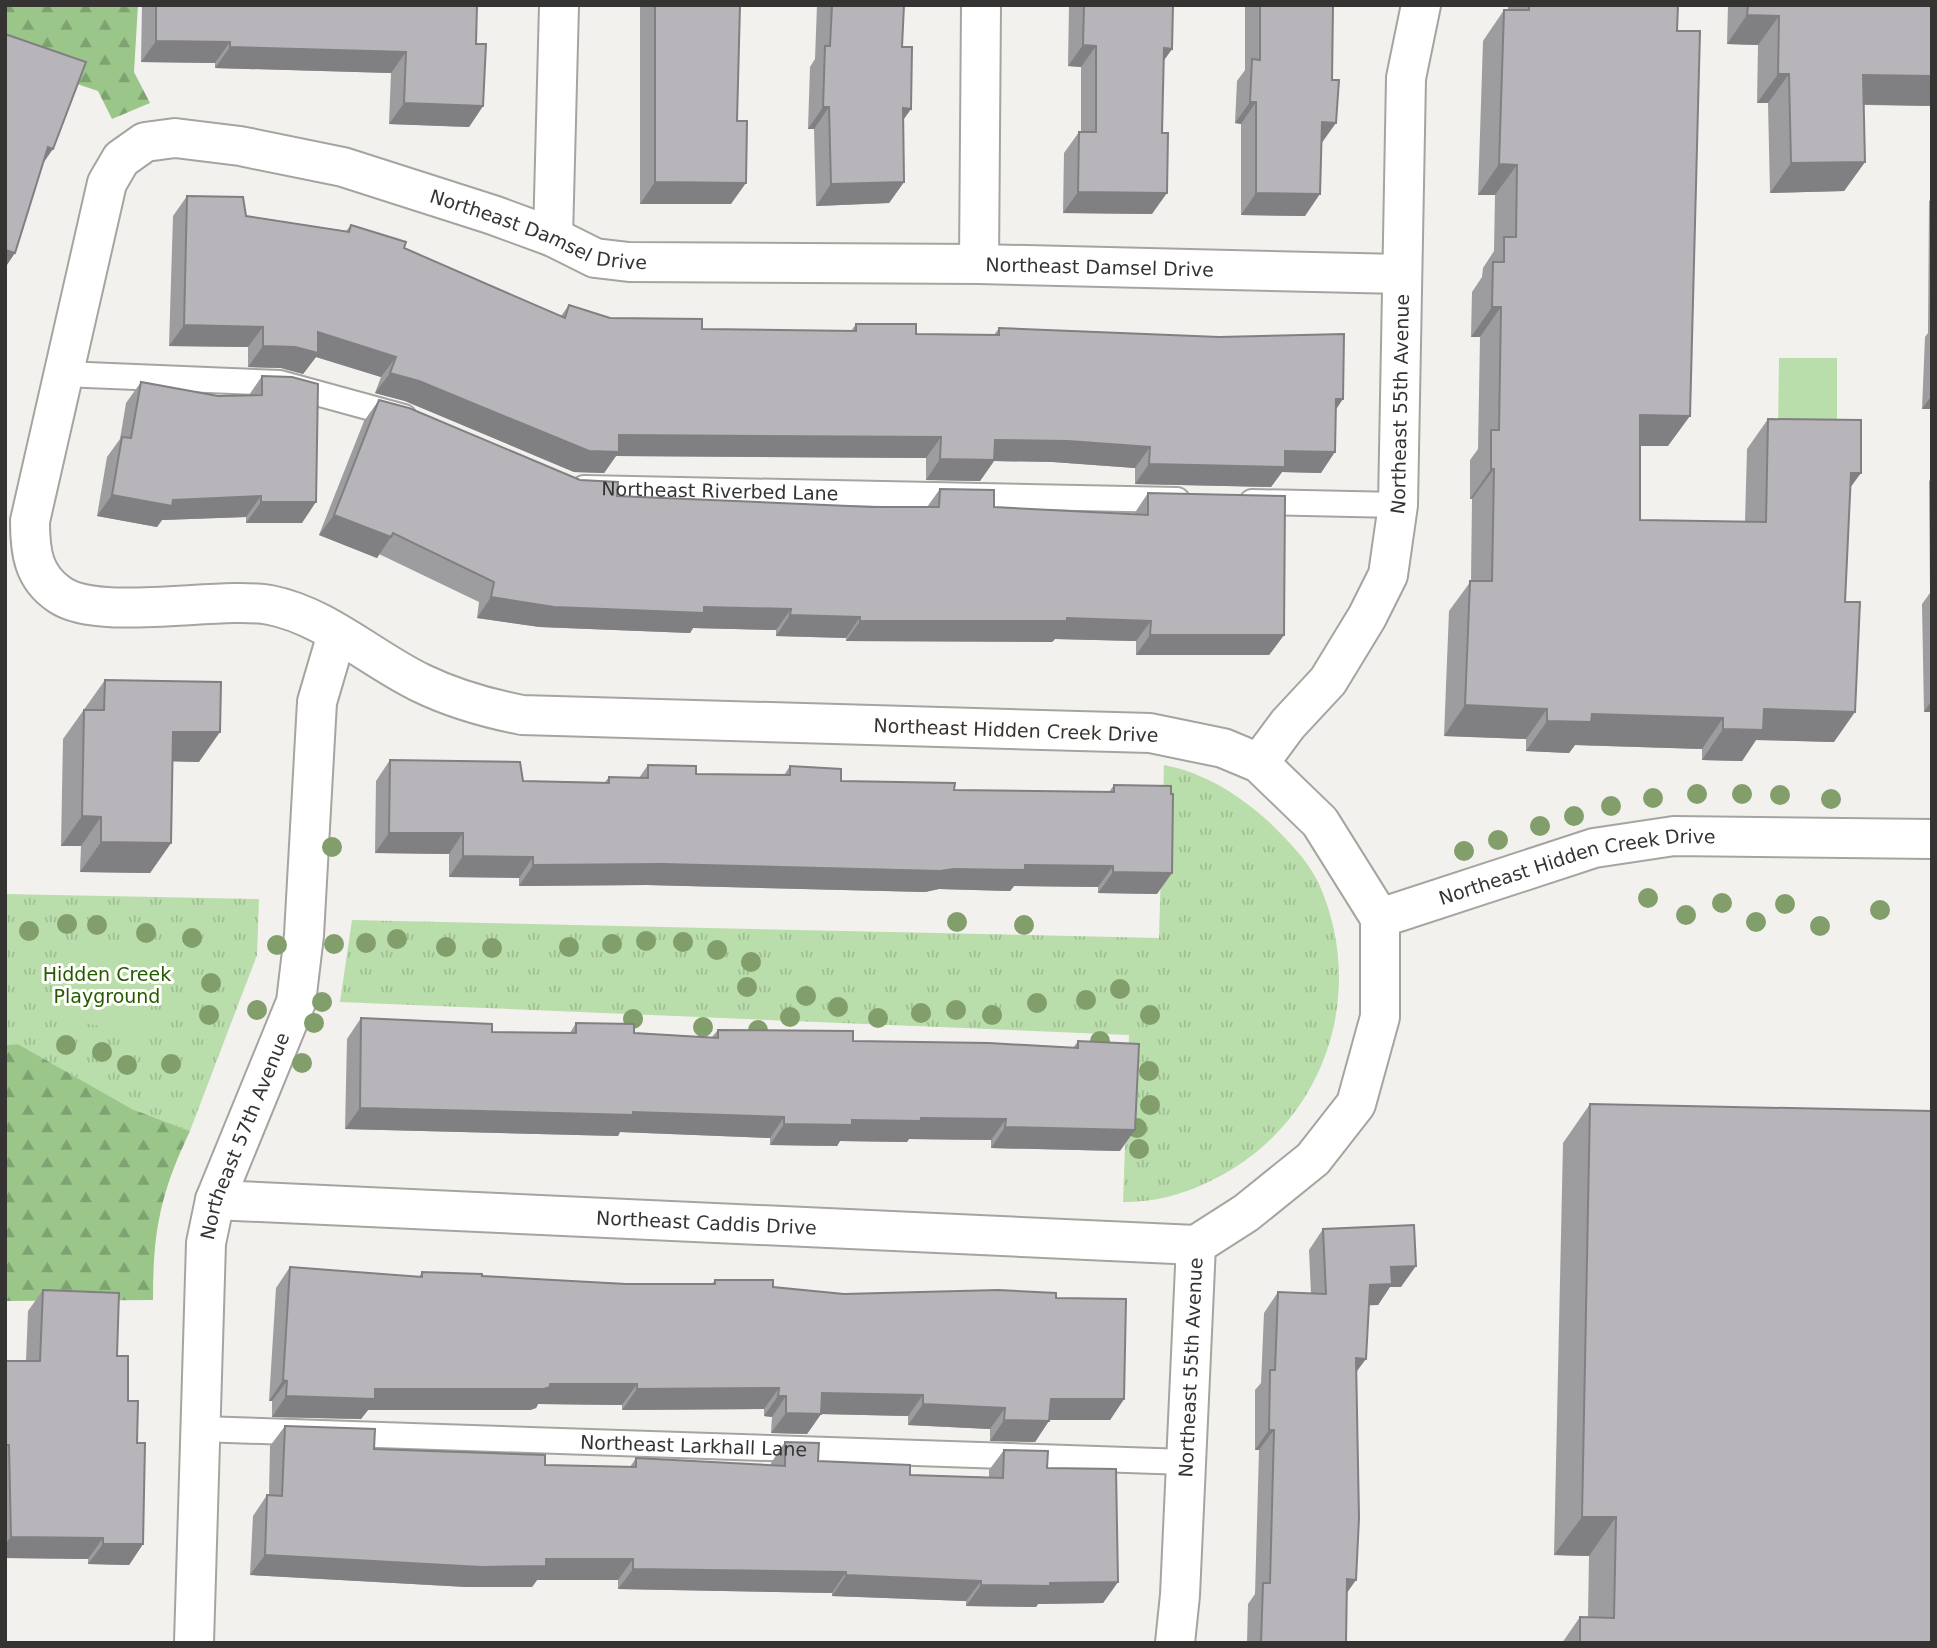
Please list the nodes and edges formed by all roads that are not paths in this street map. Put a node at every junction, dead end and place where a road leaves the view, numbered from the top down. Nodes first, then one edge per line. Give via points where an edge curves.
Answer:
1 (559, 5) edge
2 (981, 5) edge
3 (1421, 5) edge
4 (553, 237) junction
5 (979, 264) junction
6 (1401, 274) junction
7 (63, 374) junction
8 (424, 425) edge
9 (559, 482) edge
10 (1207, 501) edge
11 (1234, 501) edge
12 (1398, 505) junction
13 (40, 578) joint
14 (337, 634) junction
15 (1259, 763) junction
16 (1932, 839) edge
17 (1380, 918) junction
18 (215, 1200) junction
19 (1196, 1245) junction
20 (200, 1429) junction
21 (1186, 1462) junction
22 (194, 1643) edge
23 (1174, 1643) edge

1 - 4 street
2 - 5 street
3 - 6 street, Northeast 55th Avenue via 1406,78
4 - 5 street, Northeast Damsel Drive via 595,258 629,262
4 - 7 street, Northeast Damsel Drive via 342,167 240,146 176,138 145,142 121,159 107,183
5 - 6 street, Northeast Damsel Drive
6 - 12 street, Northeast 55th Avenue
7 - 8 lane via 280,383
7 - 13 street, Northeast Damsel Drive via 30,521 30,549
9 - 10 lane, Northeast Riverbed Lane via 571,487
11 - 12 lane
12 - 15 street, Northeast 55th Avenue via 1388,575 1367,617 1328,681
13 - 14 street, Northeast Hidden Creek Drive via 62,597 93,606 269,605 301,614
14 - 15 street, Northeast Hidden Creek Drive via 420,682 476,706 522,715 1150,733 1223,748
14 - 18 street, Northeast 57th Avenue via 317,702 296,1002
15 - 17 street, Northeast Hidden Creek Drive via 1320,822
16 - 17 street, Northeast Hidden Creek Drive via 1674,836 1594,848
17 - 19 street, Northeast 55th Avenue via 1380,1017 1356,1104 1313,1159 1246,1213
18 - 19 street, Northeast Caddis Drive
18 - 20 street, Northeast 57th Avenue via 206,1243
19 - 21 street, Northeast 55th Avenue
20 - 21 lane, Northeast Larkhall Lane
20 - 22 street, Northeast 57th Avenue
21 - 23 street, Northeast 55th Avenue

